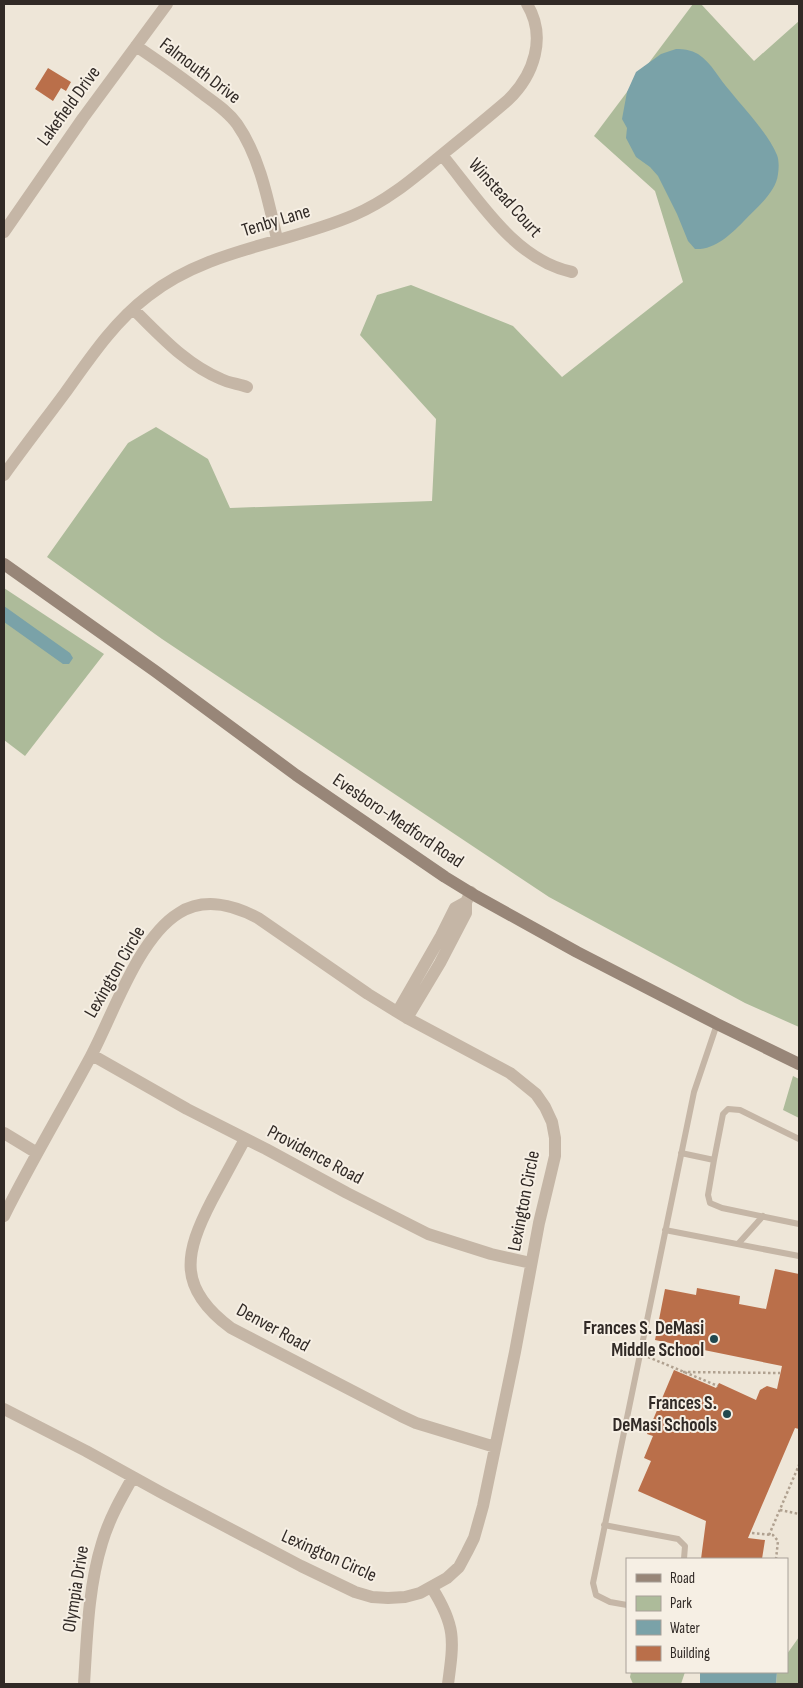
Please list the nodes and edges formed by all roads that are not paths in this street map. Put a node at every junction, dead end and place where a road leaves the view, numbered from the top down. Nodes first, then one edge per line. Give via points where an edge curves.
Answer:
1 (168, 4) edge
2 (527, 4) edge
3 (136, 46) junction
4 (442, 155) junction
5 (4, 232) edge
6 (277, 239) junction
7 (572, 272) dead end
8 (133, 309) junction
9 (247, 387) dead end
10 (4, 474) edge
11 (4, 564) edge
12 (468, 897) junction
13 (403, 1015) junction
14 (717, 1024) junction
15 (92, 1055) junction
16 (799, 1064) edge
17 (4, 1133) edge
18 (245, 1139) junction
19 (799, 1139) edge
20 (36, 1153) junction
21 (681, 1153) junction
22 (714, 1160) junction
23 (4, 1216) edge
24 (762, 1216) junction
25 (799, 1224) edge
26 (665, 1230) junction
27 (738, 1244) junction
28 (799, 1256) edge
29 (531, 1263) junction
30 (4, 1409) edge
31 (495, 1447) junction
32 (133, 1477) junction
33 (604, 1525) junction
34 (684, 1558) edge
35 (432, 1588) junction
36 (626, 1604) edge
37 (84, 1684) edge
38 (448, 1684) edge

1 - 3 street, Lakefield Drive
2 - 4 street, Tenby Lane via 536,28 537,45 527,77 508,100
3 - 5 street, Lakefield Drive
3 - 6 street, Falmouth Drive via 212,100 235,122 257,165
4 - 6 street, Tenby Lane via 401,189 369,208
4 - 7 street, Winstead Court via 520,246 539,260
6 - 8 street, Tenby Lane via 179,276
8 - 9 street via 196,366 222,380
8 - 10 street, Tenby Lane via 92,356
11 - 12 street, Evesboro-Medford Road
12 - 13 street via 466,914 440,963
12 - 14 street, Evesboro-Medford Road
13 - 15 street, Lexington Circle via 241,909 192,906 178,913 155,935 118,998
13 - 29 street, Lexington Circle via 510,1073 536,1094 545,1107 552,1122 555,1156
14 - 16 street, Evesboro-Medford Road
14 - 21 lane via 694,1092
15 - 18 street, Providence Road
15 - 20 street, Lexington Circle
17 - 20 street
18 - 29 street, Providence Road via 428,1234
18 - 31 street, Denver Road via 192,1244 192,1274 205,1305 231,1328 416,1423
19 - 22 lane via 740,1110 728,1108 723,1114
20 - 23 street, Lexington Circle
21 - 22 lane
21 - 26 lane
22 - 24 lane via 708,1195 710,1203
24 - 25 lane
24 - 27 lane
26 - 27 lane
26 - 33 lane
27 - 28 lane
29 - 31 street, Lexington Circle
30 - 32 street, Lexington Circle
31 - 35 street, Lexington Circle via 483,1506 470,1545 459,1567
32 - 35 street, Lexington Circle via 355,1592 372,1597 404,1597
32 - 37 street, Olympia Drive via 114,1511 98,1557 90,1605
33 - 34 lane via 678,1540 684,1546
33 - 36 lane via 593,1583 596,1595 610,1602
35 - 38 street via 452,1629

